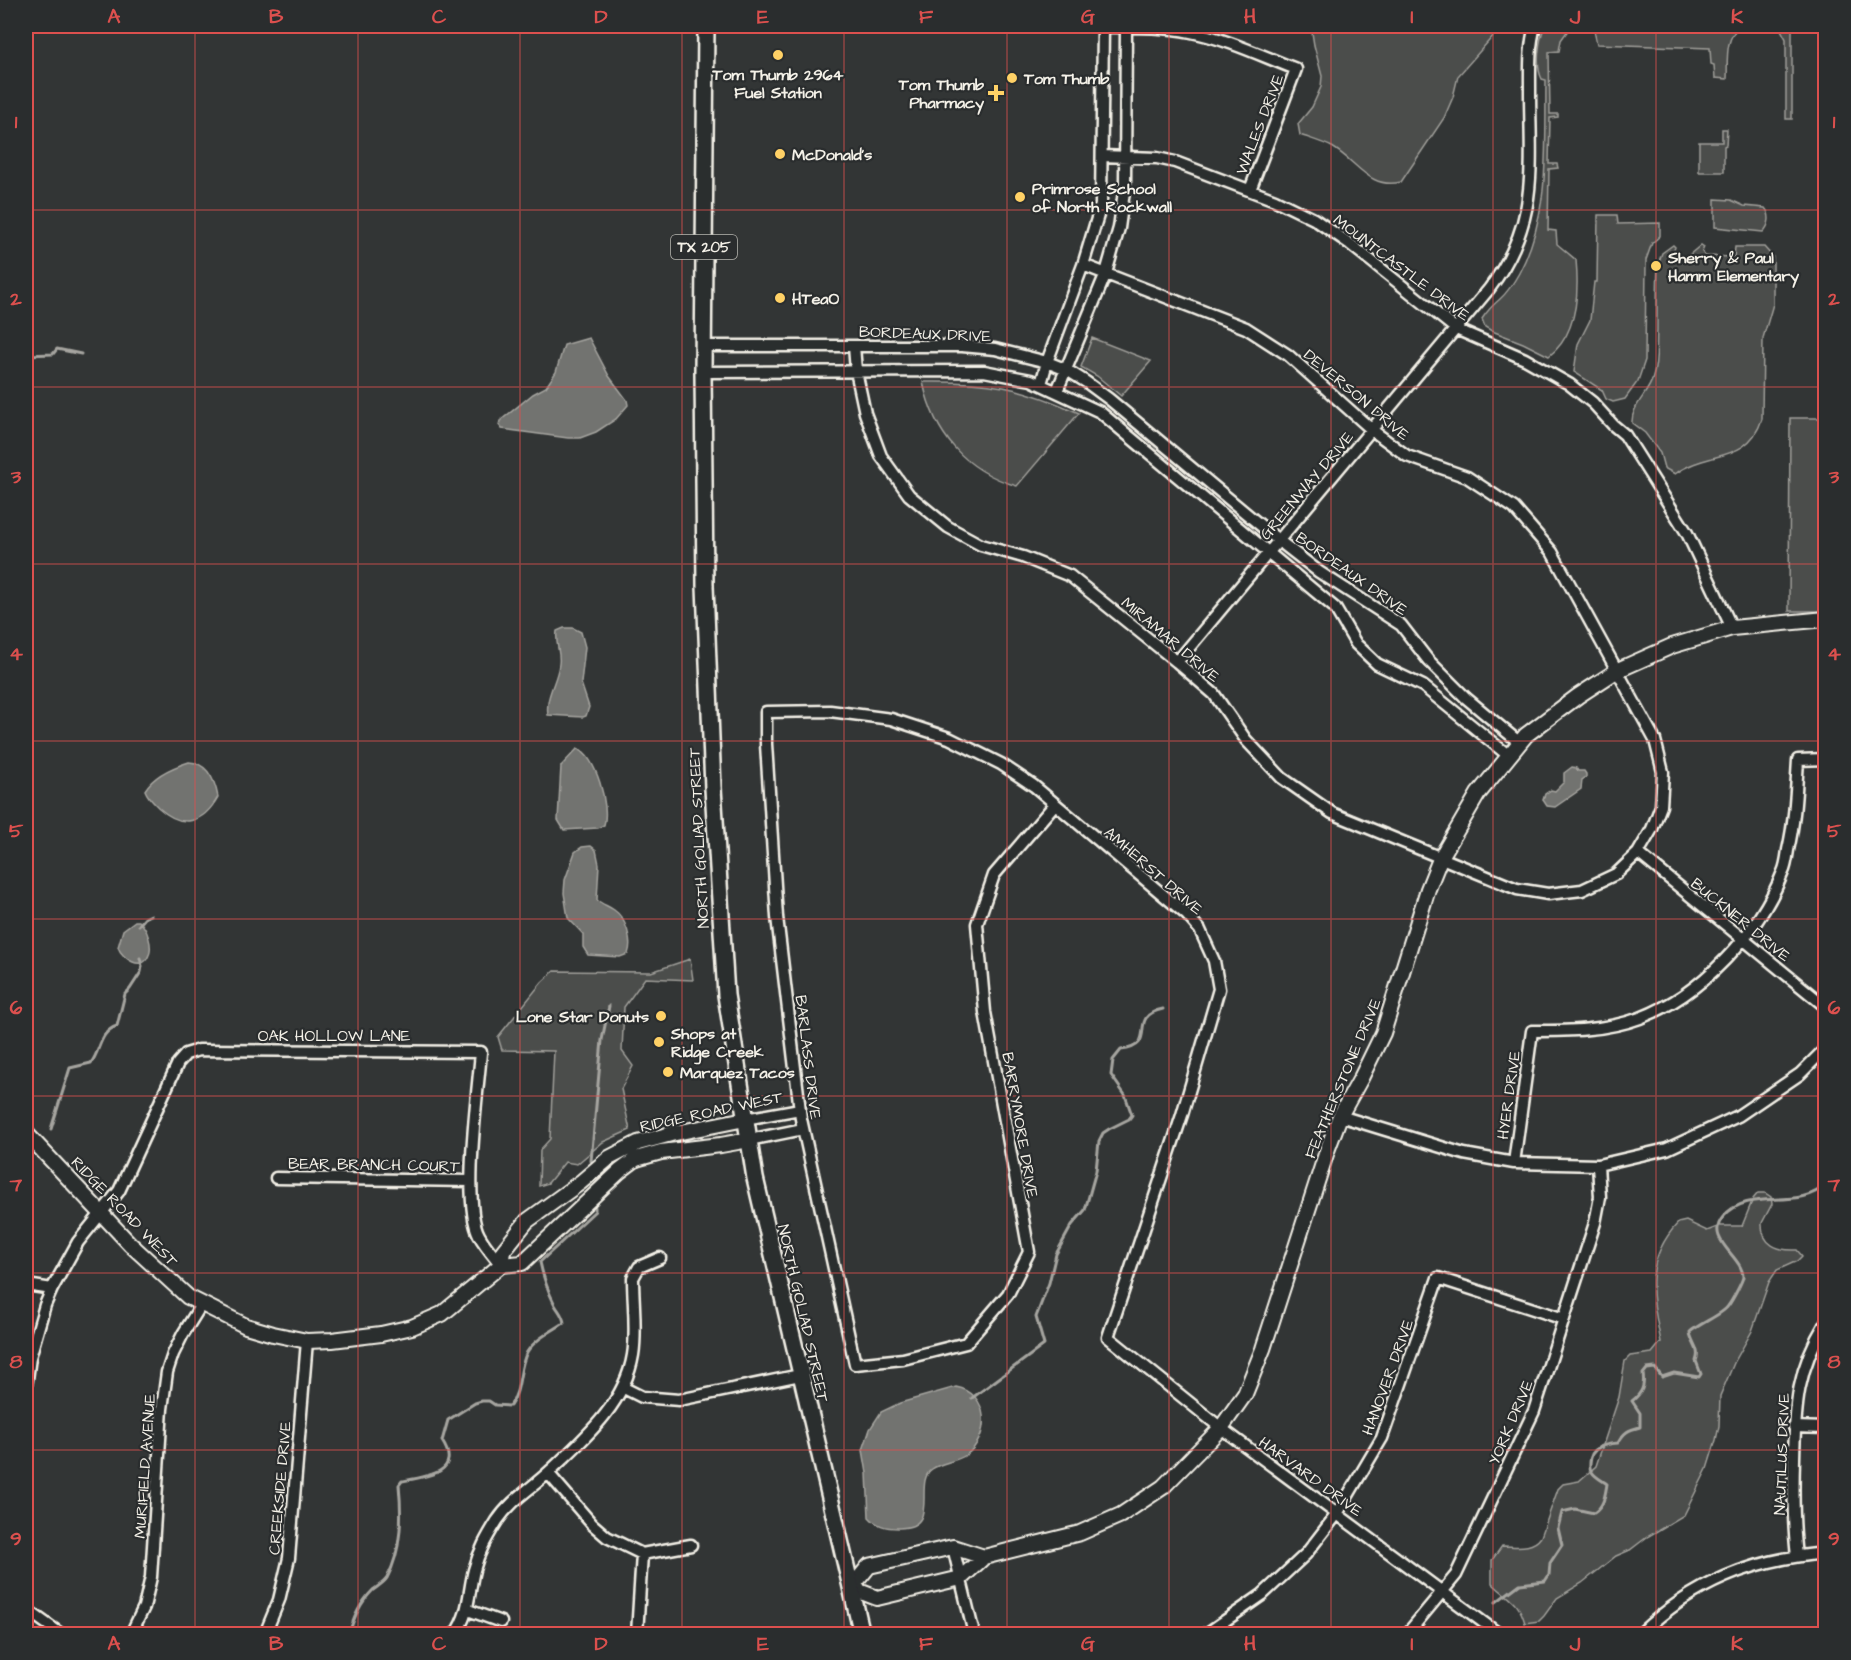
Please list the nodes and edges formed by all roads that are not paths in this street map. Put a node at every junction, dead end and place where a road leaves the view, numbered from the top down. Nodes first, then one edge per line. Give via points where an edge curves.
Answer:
1 (706, 26) edge
2 (1103, 26) edge
3 (1126, 26) edge
4 (1535, 26) edge
5 (1102, 156) junction
6 (1125, 156) junction
7 (1250, 190) junction
8 (1083, 265) junction
9 (1106, 273) junction
10 (1456, 328) junction
11 (703, 346) junction
12 (854, 346) junction
13 (1047, 362) junction
14 (1067, 370) junction
15 (856, 371) junction
16 (703, 372) junction
17 (1041, 384) junction
18 (1057, 391) junction
19 (1372, 430) junction
20 (1184, 462) junction
21 (1173, 473) junction
22 (1278, 540) junction
23 (1267, 553) junction
24 (1826, 619) edge
25 (1732, 628) junction
26 (1177, 662) junction
27 (1618, 670) junction
28 (766, 712) joint
29 (1520, 743) junction
30 (1509, 756) junction
31 (1826, 759) edge
32 (1055, 804) junction
33 (1638, 853) junction
34 (1440, 859) junction
35 (1743, 940) junction
36 (1826, 1007) edge
37 (1826, 1048) edge
38 (800, 1109) junction
39 (1340, 1116) junction
40 (745, 1119) junction
41 (803, 1129) junction
42 (26, 1132) edge
43 (657, 1138) junction
44 (749, 1140) junction
45 (661, 1152) junction
46 (1514, 1163) junction
47 (1598, 1166) junction
48 (276, 1178) dead end
49 (471, 1181) junction
50 (101, 1213) junction
51 (660, 1258) dead end
52 (501, 1265) junction
53 (26, 1287) edge
54 (52, 1289) junction
55 (201, 1305) junction
56 (1564, 1318) junction
57 (1826, 1322) edge
58 (1108, 1337) joint
59 (307, 1341) junction
60 (855, 1364) joint
61 (800, 1375) junction
62 (26, 1387) edge
63 (624, 1388) junction
64 (1794, 1427) junction
65 (1221, 1428) junction
66 (1826, 1428) edge
67 (548, 1473) junction
68 (1337, 1514) junction
69 (691, 1545) dead end
70 (953, 1547) junction
71 (1826, 1553) edge
72 (642, 1554) junction
73 (1797, 1556) junction
74 (984, 1557) junction
75 (961, 1578) junction
76 (851, 1588) junction
77 (1441, 1591) junction
78 (26, 1609) edge
79 (468, 1610) junction
80 (501, 1622) dead end
81 (61, 1635) edge
82 (130, 1635) edge
83 (265, 1635) edge
84 (455, 1635) edge
85 (637, 1635) edge
86 (862, 1635) edge
87 (974, 1635) edge
88 (1206, 1635) edge
89 (1407, 1635) edge
90 (1499, 1635) edge
91 (1640, 1635) edge

1 - 11 main road, NORTH GOLIAD STREET / TX 205
2 - 3 street
2 - 5 street
3 - 6 street
3 - 7 street, WALES DRIVE via 1192,32 1296,69
4 - 10 street, GREENWAY DRIVE via 1531,46 1530,195 1526,215 1503,269
5 - 6 street, MOUNTCASTLE DRIVE
5 - 8 street via 1101,205
6 - 7 street, MOUNTCASTLE DRIVE via 1175,162
6 - 9 street via 1119,228
7 - 10 street, MOUNTCASTLE DRIVE via 1314,219
8 - 9 street, DEVERSON DRIVE
8 - 13 street
9 - 14 street
9 - 19 street, DEVERSON DRIVE via 1246,328 1288,355
10 - 19 street, GREENWAY DRIVE
10 - 25 street, MOUNTCASTLE DRIVE via 1569,384 1625,435 1687,533
11 - 12 street, BORDEAUX DRIVE
11 - 16 main road, NORTH GOLIAD STREET / TX 205
12 - 13 street, BORDEAUX DRIVE via 962,346
12 - 15 street, MIRAMAR DRIVE
13 - 14 street, BORDEAUX DRIVE
13 - 17 street
14 - 18 street
14 - 20 street, BORDEAUX DRIVE via 1109,399
15 - 16 street, BORDEAUX DRIVE
15 - 17 street, BORDEAUX DRIVE via 984,371
15 - 26 street, MIRAMAR DRIVE via 865,413 881,456 909,495 948,527 981,545 1070,576
16 - 40 main road, NORTH GOLIAD STREET / TX 205 via 705,614 722,949
17 - 18 street, BORDEAUX DRIVE
18 - 21 street, BORDEAUX DRIVE via 1100,412
19 - 22 street, GREENWAY DRIVE
19 - 27 street, DEVERSON DRIVE via 1407,456 1467,477 1514,508 1552,552
20 - 21 street
20 - 22 street, BORDEAUX DRIVE
21 - 23 street, BORDEAUX DRIVE
22 - 23 street, GREENWAY DRIVE
22 - 29 street, BORDEAUX DRIVE via 1319,572 1401,625 1428,660 1466,698
23 - 26 street, GREENWAY DRIVE
23 - 30 street, BORDEAUX DRIVE via 1335,608 1356,644 1377,664 1423,686
24 - 25 street, FEATHERSTONE DRIVE
25 - 27 street, FEATHERSTONE DRIVE via 1672,646
26 - 34 street, MIRAMAR DRIVE via 1214,694 1246,740 1282,778 1332,813
27 - 29 street, FEATHERSTONE DRIVE via 1578,696
27 - 33 street, DEVERSON DRIVE via 1655,740 1663,772 1661,806
28 - 32 street, AMHERST DRIVE via 830,711 891,719 949,738 1001,764
28 - 38 street, BARLASS DRIVE via 777,917
29 - 30 street, FEATHERSTONE DRIVE
30 - 34 street, FEATHERSTONE DRIVE via 1478,794
31 - 35 street via 1798,760 1795,817 1784,871
32 - 58 street, AMHERST DRIVE via 1187,915 1200,930 1214,961 1219,989 1182,1115
32 - 60 street, BARRYMORE DRIVE via 994,875 977,924 985,1012 1029,1252 1008,1294 966,1343 903,1359
33 - 34 street, MIRAMAR DRIVE via 1616,874 1582,890 1548,894 1517,889
33 - 35 street, BUCKNER DRIVE
34 - 39 street, FEATHERSTONE DRIVE via 1383,1032
35 - 36 street, BUCKNER DRIVE
35 - 46 street, HYER DRIVE via 1684,994 1640,1018 1588,1030 1532,1031
37 - 47 street via 1800,1074 1738,1116 1667,1149
38 - 40 street, RIDGE ROAD WEST
38 - 41 street, BARLASS DRIVE
39 - 46 street via 1464,1154
39 - 65 street, FEATHERSTONE DRIVE via 1263,1349 1245,1395
40 - 43 street, RIDGE ROAD WEST
40 - 44 main road, NORTH GOLIAD STREET / TX 205
41 - 44 street, RIDGE ROAD WEST
41 - 60 street, BARLASS DRIVE
42 - 50 street, RIDGE ROAD WEST
43 - 45 street
43 - 52 street, RIDGE ROAD WEST via 609,1158 527,1221 503,1251
44 - 45 street, RIDGE ROAD WEST
44 - 61 main road, NORTH GOLIAD STREET / TX 205
45 - 52 street, RIDGE ROAD WEST via 636,1159 522,1263
46 - 47 street
47 - 56 street, YORK DRIVE via 1600,1197 1595,1223
48 - 49 street, BEAR BRANCH COURT
49 - 50 street, OAK HOLLOW LANE via 481,1052 199,1050 186,1054 178,1063 119,1191
49 - 52 street via 472,1213 478,1235
50 - 54 street via 78,1242
50 - 55 street, RIDGE ROAD WEST via 162,1275
51 - 63 street via 639,1267 633,1278 633,1354
52 - 59 street, RIDGE ROAD WEST via 442,1314 420,1324 381,1334
53 - 54 street
54 - 62 street via 30,1357
55 - 59 street, RIDGE ROAD WEST via 246,1326
55 - 82 street, MURIFIELD AVENUE via 167,1372 151,1577 144,1607
56 - 68 street, HANOVER DRIVE via 1438,1278 1382,1438
56 - 77 street, YORK DRIVE via 1534,1411 1456,1575
57 - 64 street, NAUTILUS DRIVE via 1802,1373
58 - 65 street, HARVARD DRIVE
59 - 83 street, CREEKSIDE DRIVE via 289,1558
61 - 63 street via 679,1400 642,1397
61 - 76 main road, NORTH GOLIAD STREET / TX 205
63 - 67 street via 601,1420
64 - 66 street
64 - 73 street, NAUTILUS DRIVE via 1792,1510
65 - 68 street, HARVARD DRIVE
65 - 74 street, FEATHERSTONE DRIVE via 1163,1487 1121,1515 1080,1533
67 - 72 street via 607,1537
67 - 79 street via 500,1517 482,1546
68 - 77 street, HARVARD DRIVE
68 - 88 street, HANOVER DRIVE via 1306,1554 1262,1595
69 - 72 street
70 - 74 street
70 - 75 street
70 - 76 street via 869,1566
71 - 73 street
72 - 85 street
73 - 91 street via 1720,1578 1692,1594
74 - 75 street, FEATHERSTONE DRIVE
75 - 76 street, FEATHERSTONE DRIVE via 877,1598
75 - 87 street
76 - 86 main road, NORTH GOLIAD STREET / TX 205
77 - 89 street, YORK DRIVE
77 - 90 street, HARVARD DRIVE
78 - 81 street
79 - 80 street
79 - 84 street

